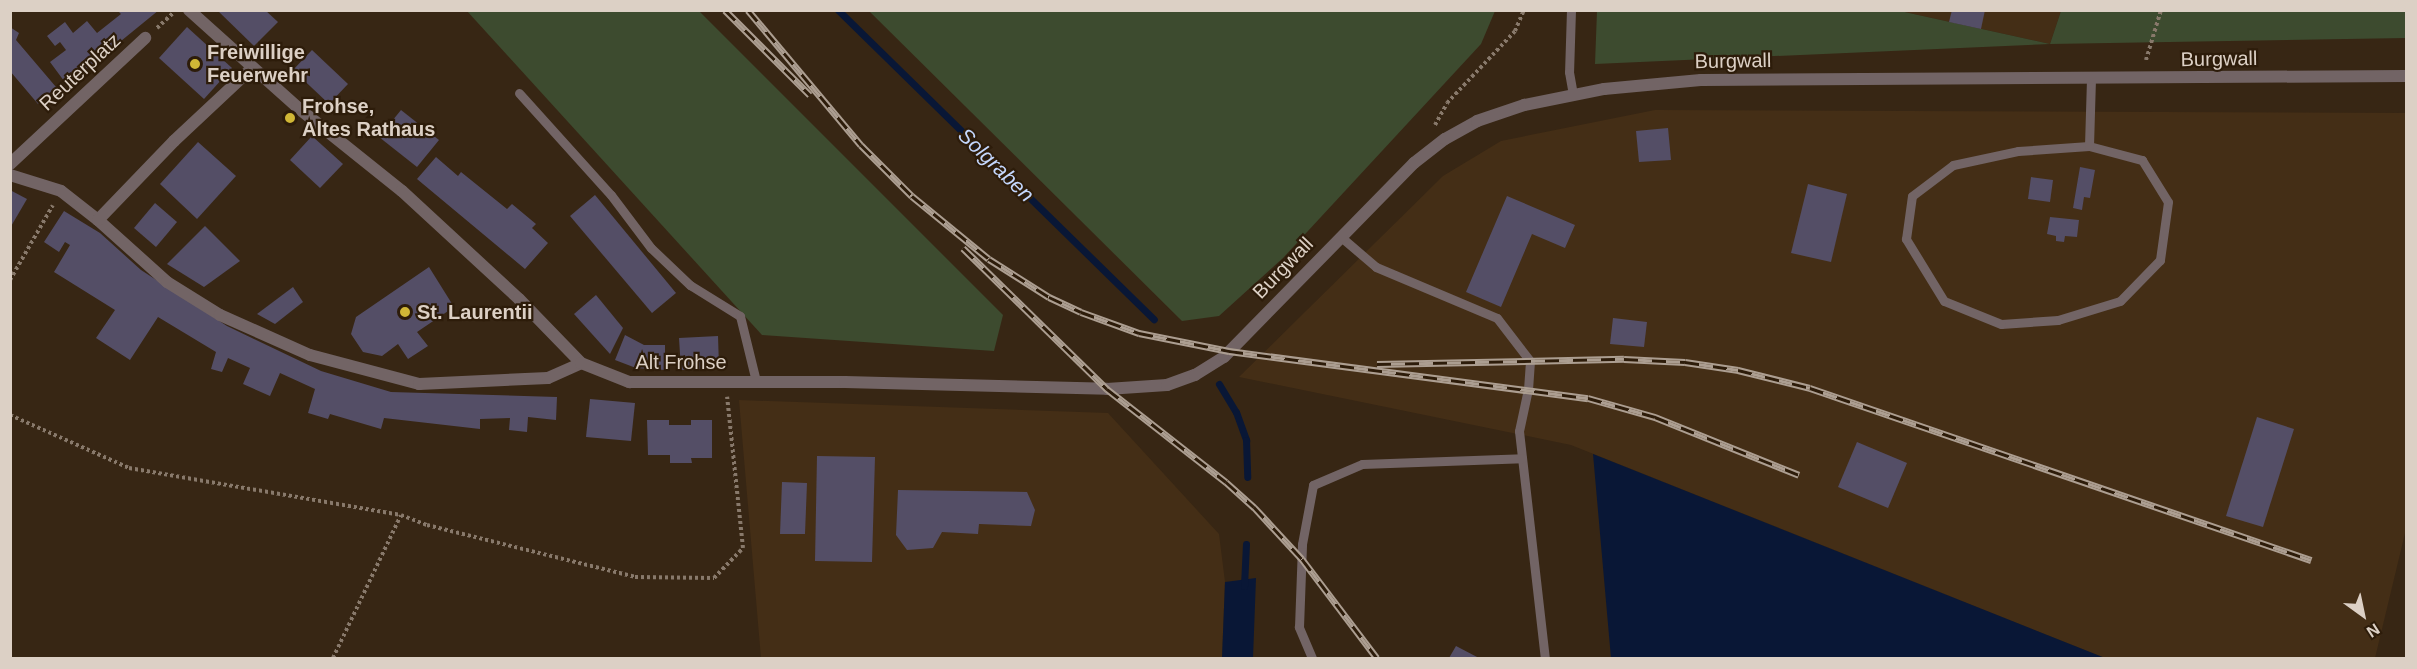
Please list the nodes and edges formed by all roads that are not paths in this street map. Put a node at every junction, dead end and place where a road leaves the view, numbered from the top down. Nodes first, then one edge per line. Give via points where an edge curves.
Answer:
1 (189, 10) edge
2 (1570, 10) edge
3 (145, 38) road end
4 (252, 68) junction
5 (2406, 76) edge
6 (2091, 80) junction
7 (519, 93) dead end
8 (1573, 95) junction
9 (2089, 146) junction
10 (10, 164) edge
11 (10, 175) edge
12 (98, 220) junction
13 (1341, 237) junction
14 (581, 363) junction
15 (756, 381) junction
16 (1167, 385) joint
17 (1522, 458) junction
18 (1312, 658) edge
19 (1545, 658) edge

1 - 4 street, Alt Frohse
2 - 8 lane via 1569,72
3 - 10 street, Reuterplatz
4 - 12 street
4 - 14 street, Alt Frohse via 402,191 519,299
5 - 6 street, Burgwall
6 - 8 street, Burgwall via 1701,80
6 - 9 lane
7 - 15 lane via 610,195 651,248 690,285 740,316
8 - 13 street, Burgwall via 1524,105 1444,139 1414,163
9 - 9 lane via 2142,160 2168,202 2160,260 2120,301 2058,320 2001,324 1944,301 1906,239 1912,196 1953,165 2052,147
11 - 12 street via 61,191
12 - 14 street via 167,282 220,315 310,355 419,384 548,378
13 - 16 street, Burgwall via 1224,357 1195,375
13 - 17 lane via 1376,267 1497,318 1530,361 1519,431
14 - 15 street, Alt Frohse via 629,382
15 - 16 street, Alt Frohse via 1107,389
17 - 18 lane via 1362,464 1313,485 1302,544 1299,627
17 - 19 lane

